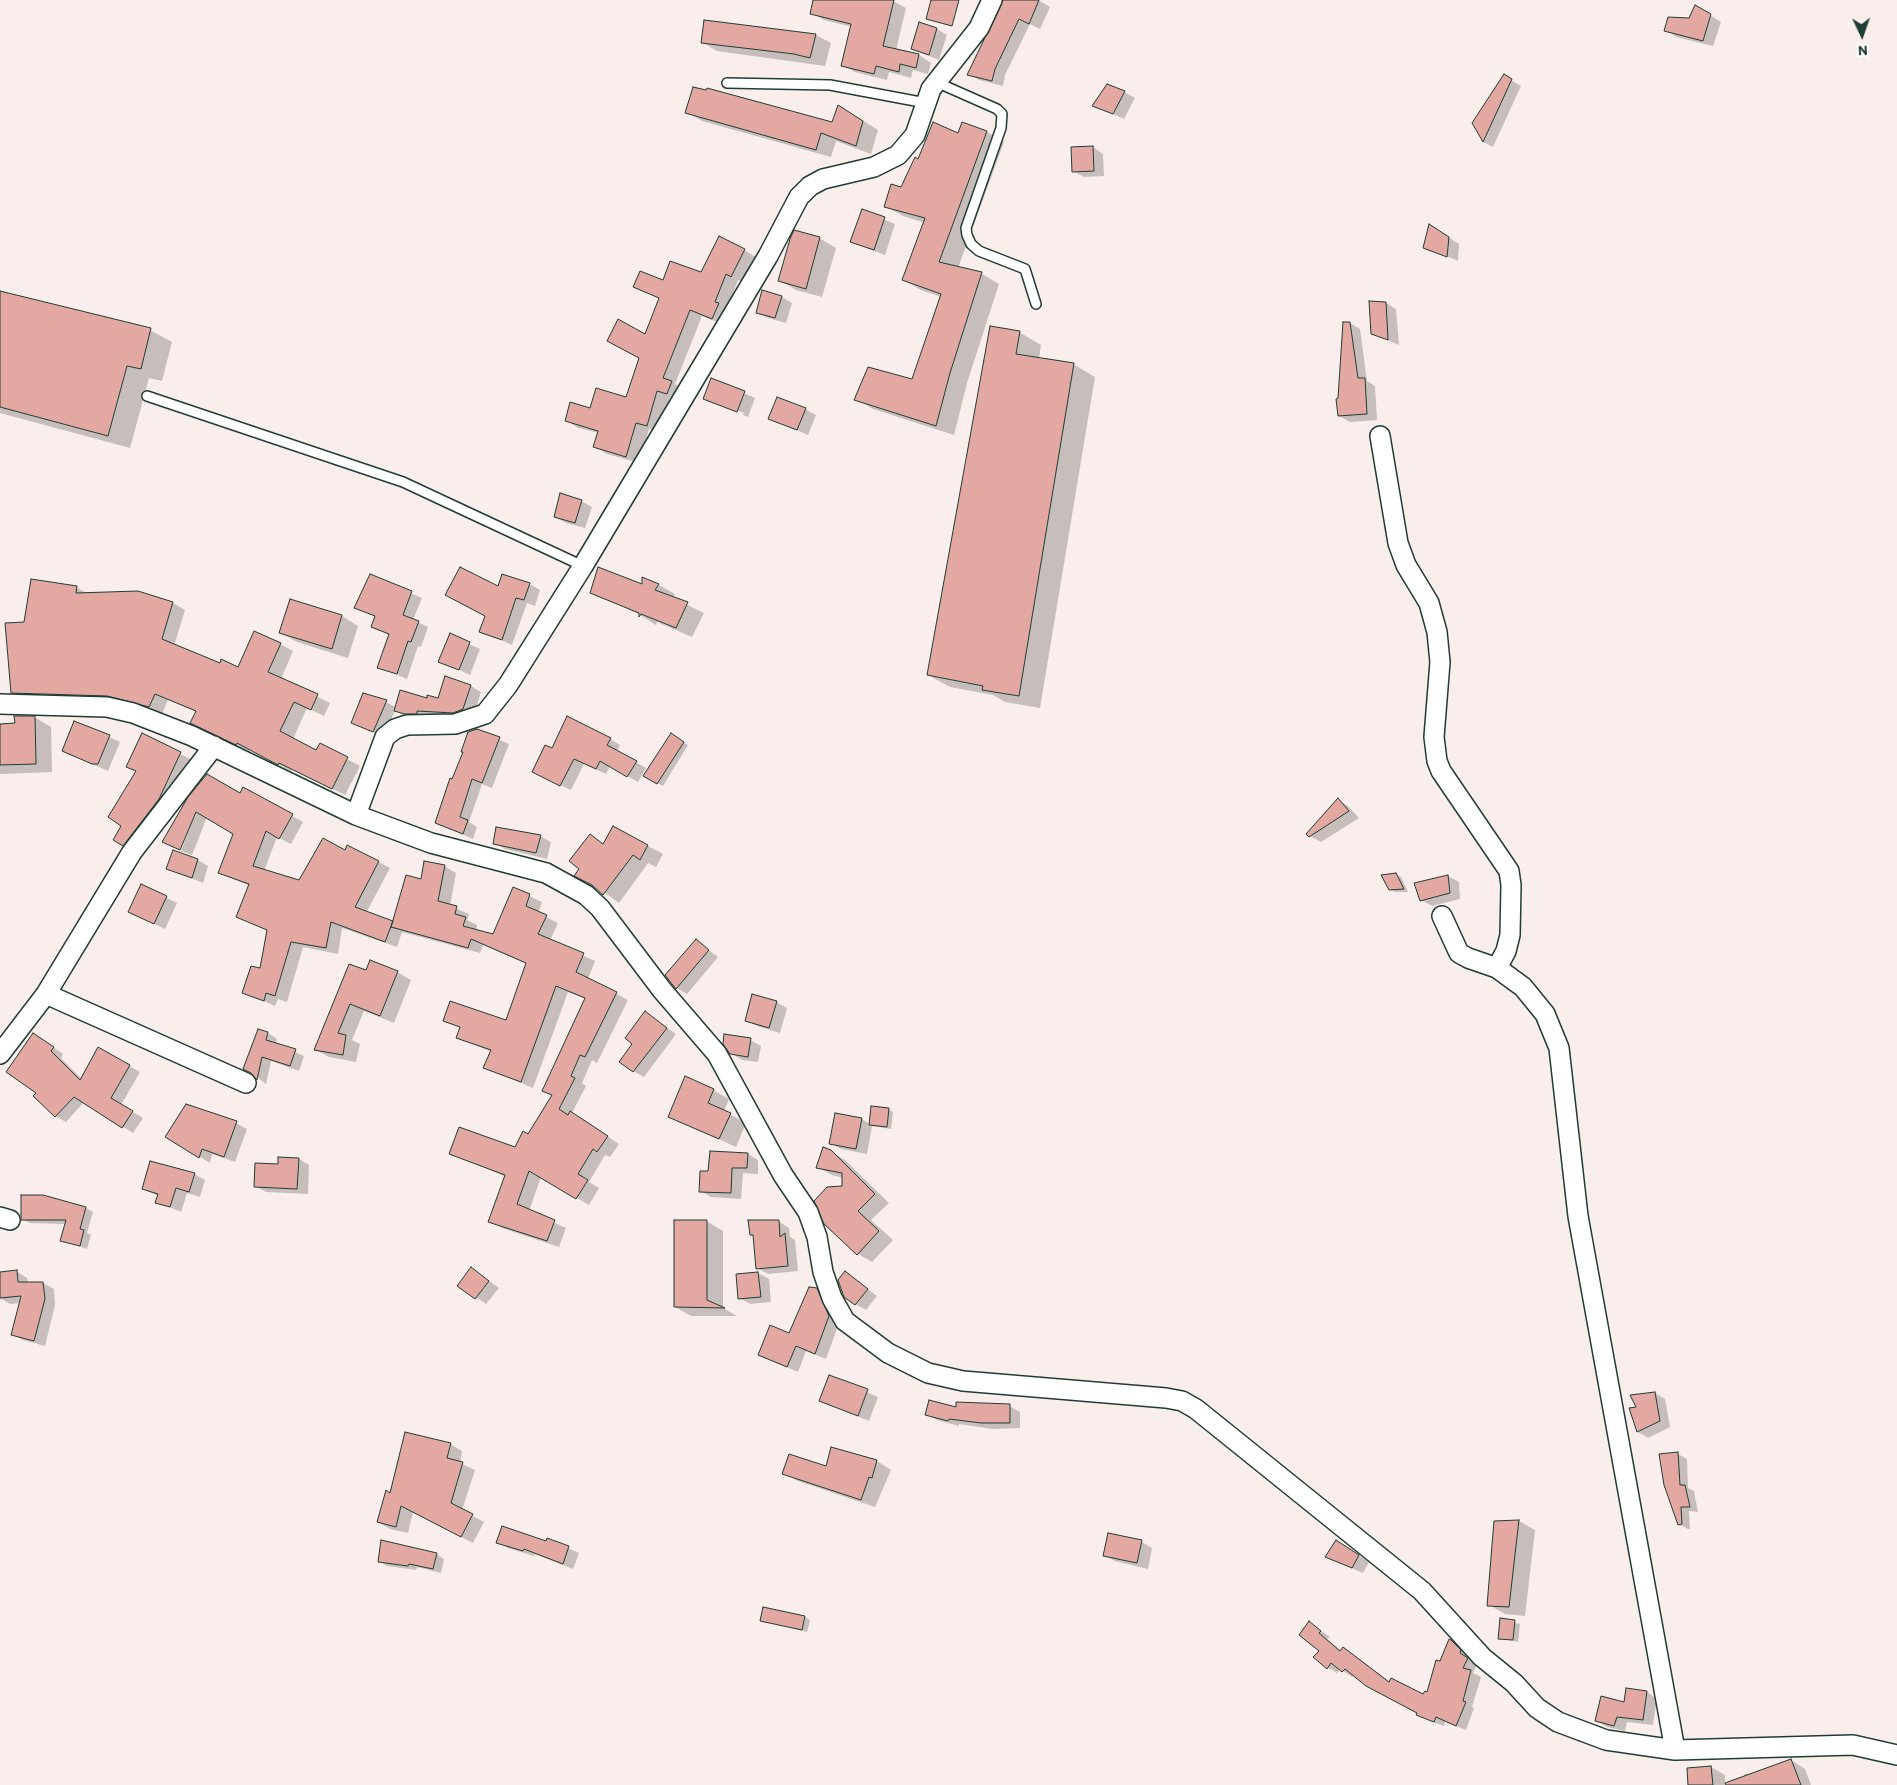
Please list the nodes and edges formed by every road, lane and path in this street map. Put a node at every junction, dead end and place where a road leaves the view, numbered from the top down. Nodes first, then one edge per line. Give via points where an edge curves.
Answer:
1 (992, 0) edge
2 (936, 82) junction
3 (727, 83) dead end
4 (926, 103) junction
5 (1036, 304) dead end
6 (148, 396) dead end
7 (1380, 436) dead end
8 (583, 566) junction
9 (0, 704) edge
10 (214, 746) junction
11 (356, 815) junction
12 (1442, 916) dead end
13 (1497, 968) junction
14 (46, 994) junction
15 (0, 1054) edge
16 (246, 1083) dead end
17 (1676, 1750) junction
18 (1897, 1755) edge

1 - 2 street via 979,28
2 - 4 street
2 - 5 lane via 1002,114 1001,128 966,228 967,236 970,244 979,251 1025,269
3 - 4 lane via 830,85
4 - 8 street via 915,135 898,156 874,167 823,179 800,197
6 - 8 lane via 403,482
7 - 13 street via 1398,543 1406,565 1429,603 1437,632 1440,662 1434,737 1437,761 1509,871 1510,935
8 - 11 street via 508,685 486,714 455,724 407,725 385,737
9 - 10 street via 120,709
10 - 11 street
10 - 14 street via 132,852
11 - 17 street via 431,843 546,873 586,895 600,908 651,977 717,1054 783,1175 808,1212 817,1237 823,1272 845,1321 888,1353 928,1373 963,1381 1182,1401 1422,1591 1482,1657 1514,1683 1537,1708 1558,1722 1606,1740
12 - 13 street via 1459,953
13 - 17 street via 1523,987 1545,1014 1560,1048 1578,1216
14 - 15 street
14 - 16 street
17 - 18 street via 1853,1745

